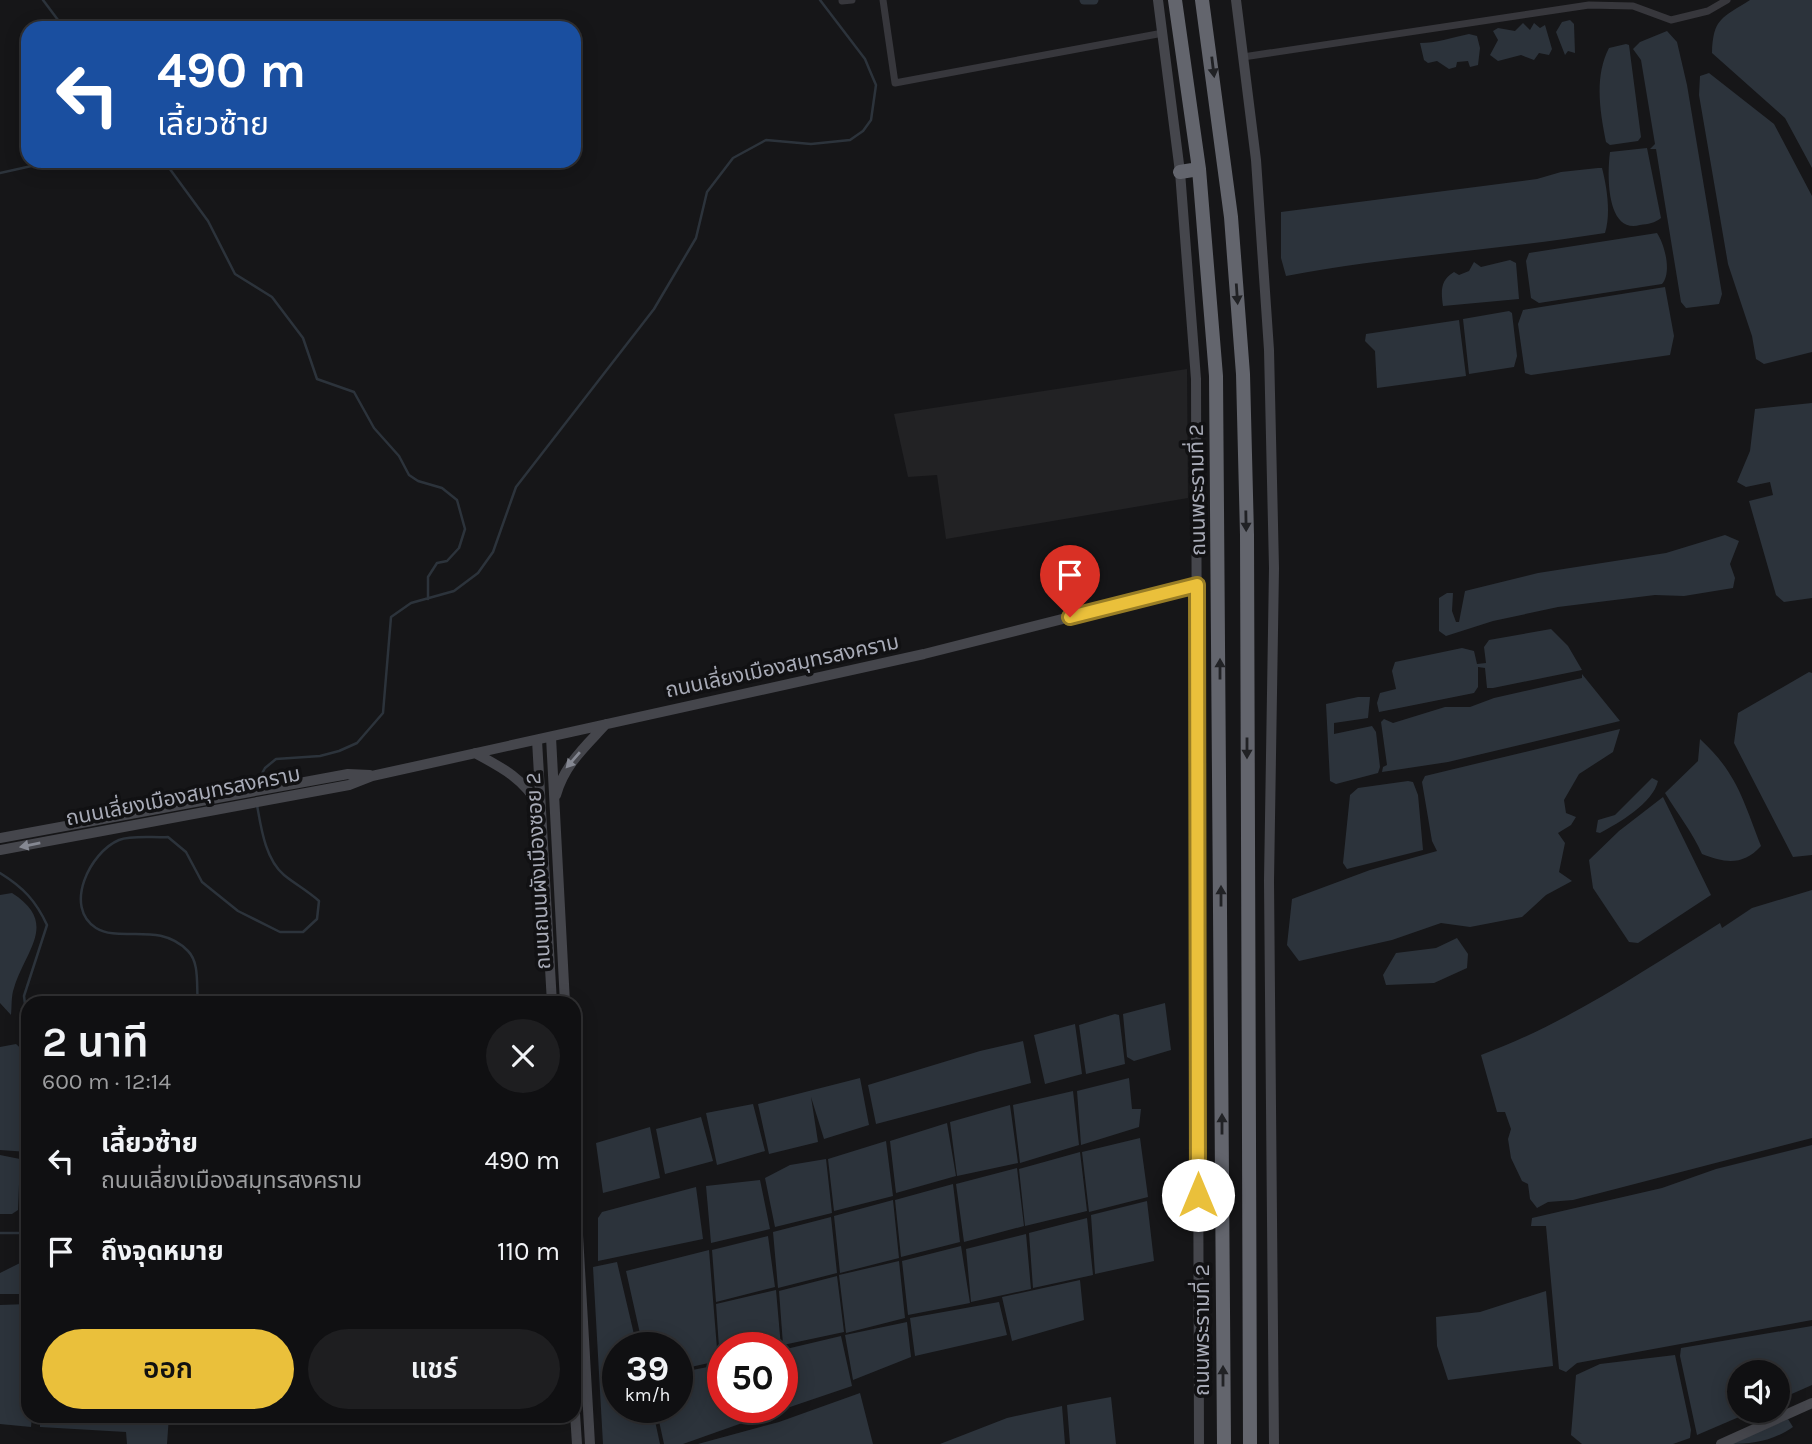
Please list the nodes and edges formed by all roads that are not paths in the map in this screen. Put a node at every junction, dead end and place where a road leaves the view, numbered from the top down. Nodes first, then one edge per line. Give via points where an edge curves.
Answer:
1 (852, 0) edge
2 (883, 0) edge
3 (1157, 0) edge
4 (1175, 0) edge
5 (1202, 0) edge
6 (1236, 0) edge
7 (1727, 0) edge
8 (842, 1) edge
9 (1163, 33) junction
10 (1243, 57) junction
11 (1199, 169) junction
12 (1180, 172) junction
13 (1197, 585) junction
14 (606, 724) junction
15 (551, 737) junction
16 (537, 740) junction
17 (475, 753) junction
18 (272, 794) junction
19 (554, 804) junction
20 (541, 809) junction
21 (556, 837) junction
22 (0, 838) edge
23 (542, 838) junction
24 (0, 850) edge
25 (552, 996) edge
26 (565, 996) edge
27 (581, 1287) edge
28 (1812, 1404) edge
29 (576, 1423) edge
30 (577, 1444) edge
31 (590, 1444) edge
32 (1199, 1444) edge
33 (1224, 1444) edge
34 (1250, 1444) edge
35 (1274, 1444) edge
36 (1721, 1444) edge

1 - 8 street
2 - 9 street via 895,83
3 - 9 main road, ถนนพระรามที่ 2
4 - 11 highway, ถนนพระรามที่ 2
5 -> 34 highway via 1231,217 1243,374
6 - 10 main road
7 - 10 street via 1708,11 1671,20 1633,6 1589,5
9 - 12 main road, ถนนพระรามที่ 2
10 - 35 main road via 1261,216 1274,568 1269,894
11 - 12 highway
33 -> 11 highway, ถนนพระรามที่ 2 via 1216,376
12 - 13 main road, ถนนพระรามที่ 2 via 1196,379
13 - 14 main road, ถนนเลี่ยงเมืองสมุทรสงคราม via 924,654
13 - 32 main road, ถนนพระรามที่ 2
14 - 15 main road, ถนนเลี่ยงเมืองสมุทรสงคราม
14 -> 19 main road via 565,769
15 - 16 main road, ถนนเลี่ยงเมืองสมุทรสงคราม
15 - 19 main road, ถนนถนนผังเมืองซอย 2
16 - 17 main road, ถนนเลี่ยงเมืองสมุทรสงคราม
16 - 20 main road, ถนนถนนผังเมืองซอย 2
17 - 18 main road, ถนนเลี่ยงเมืองสมุทรสงคราม via 349,785
17 - 20 main road via 520,780
18 - 22 main road, ถนนเลี่ยงเมืองสมุทรสงคราม via 238,793
18 -> 24 main road, ถนนเลี่ยงเมืองสมุทรสงคราม via 242,805
19 - 21 main road, ถนนถนนผังเมืองซอย 2
20 - 23 main road, ถนนถนนผังเมืองซอย 2
21 - 23 main road
21 - 26 main road, ถนนถนนผังเมืองซอย 2
23 - 25 main road, ถนนถนนผังเมืองซอย 2
27 - 31 main road
28 - 36 main road
29 - 30 main road

